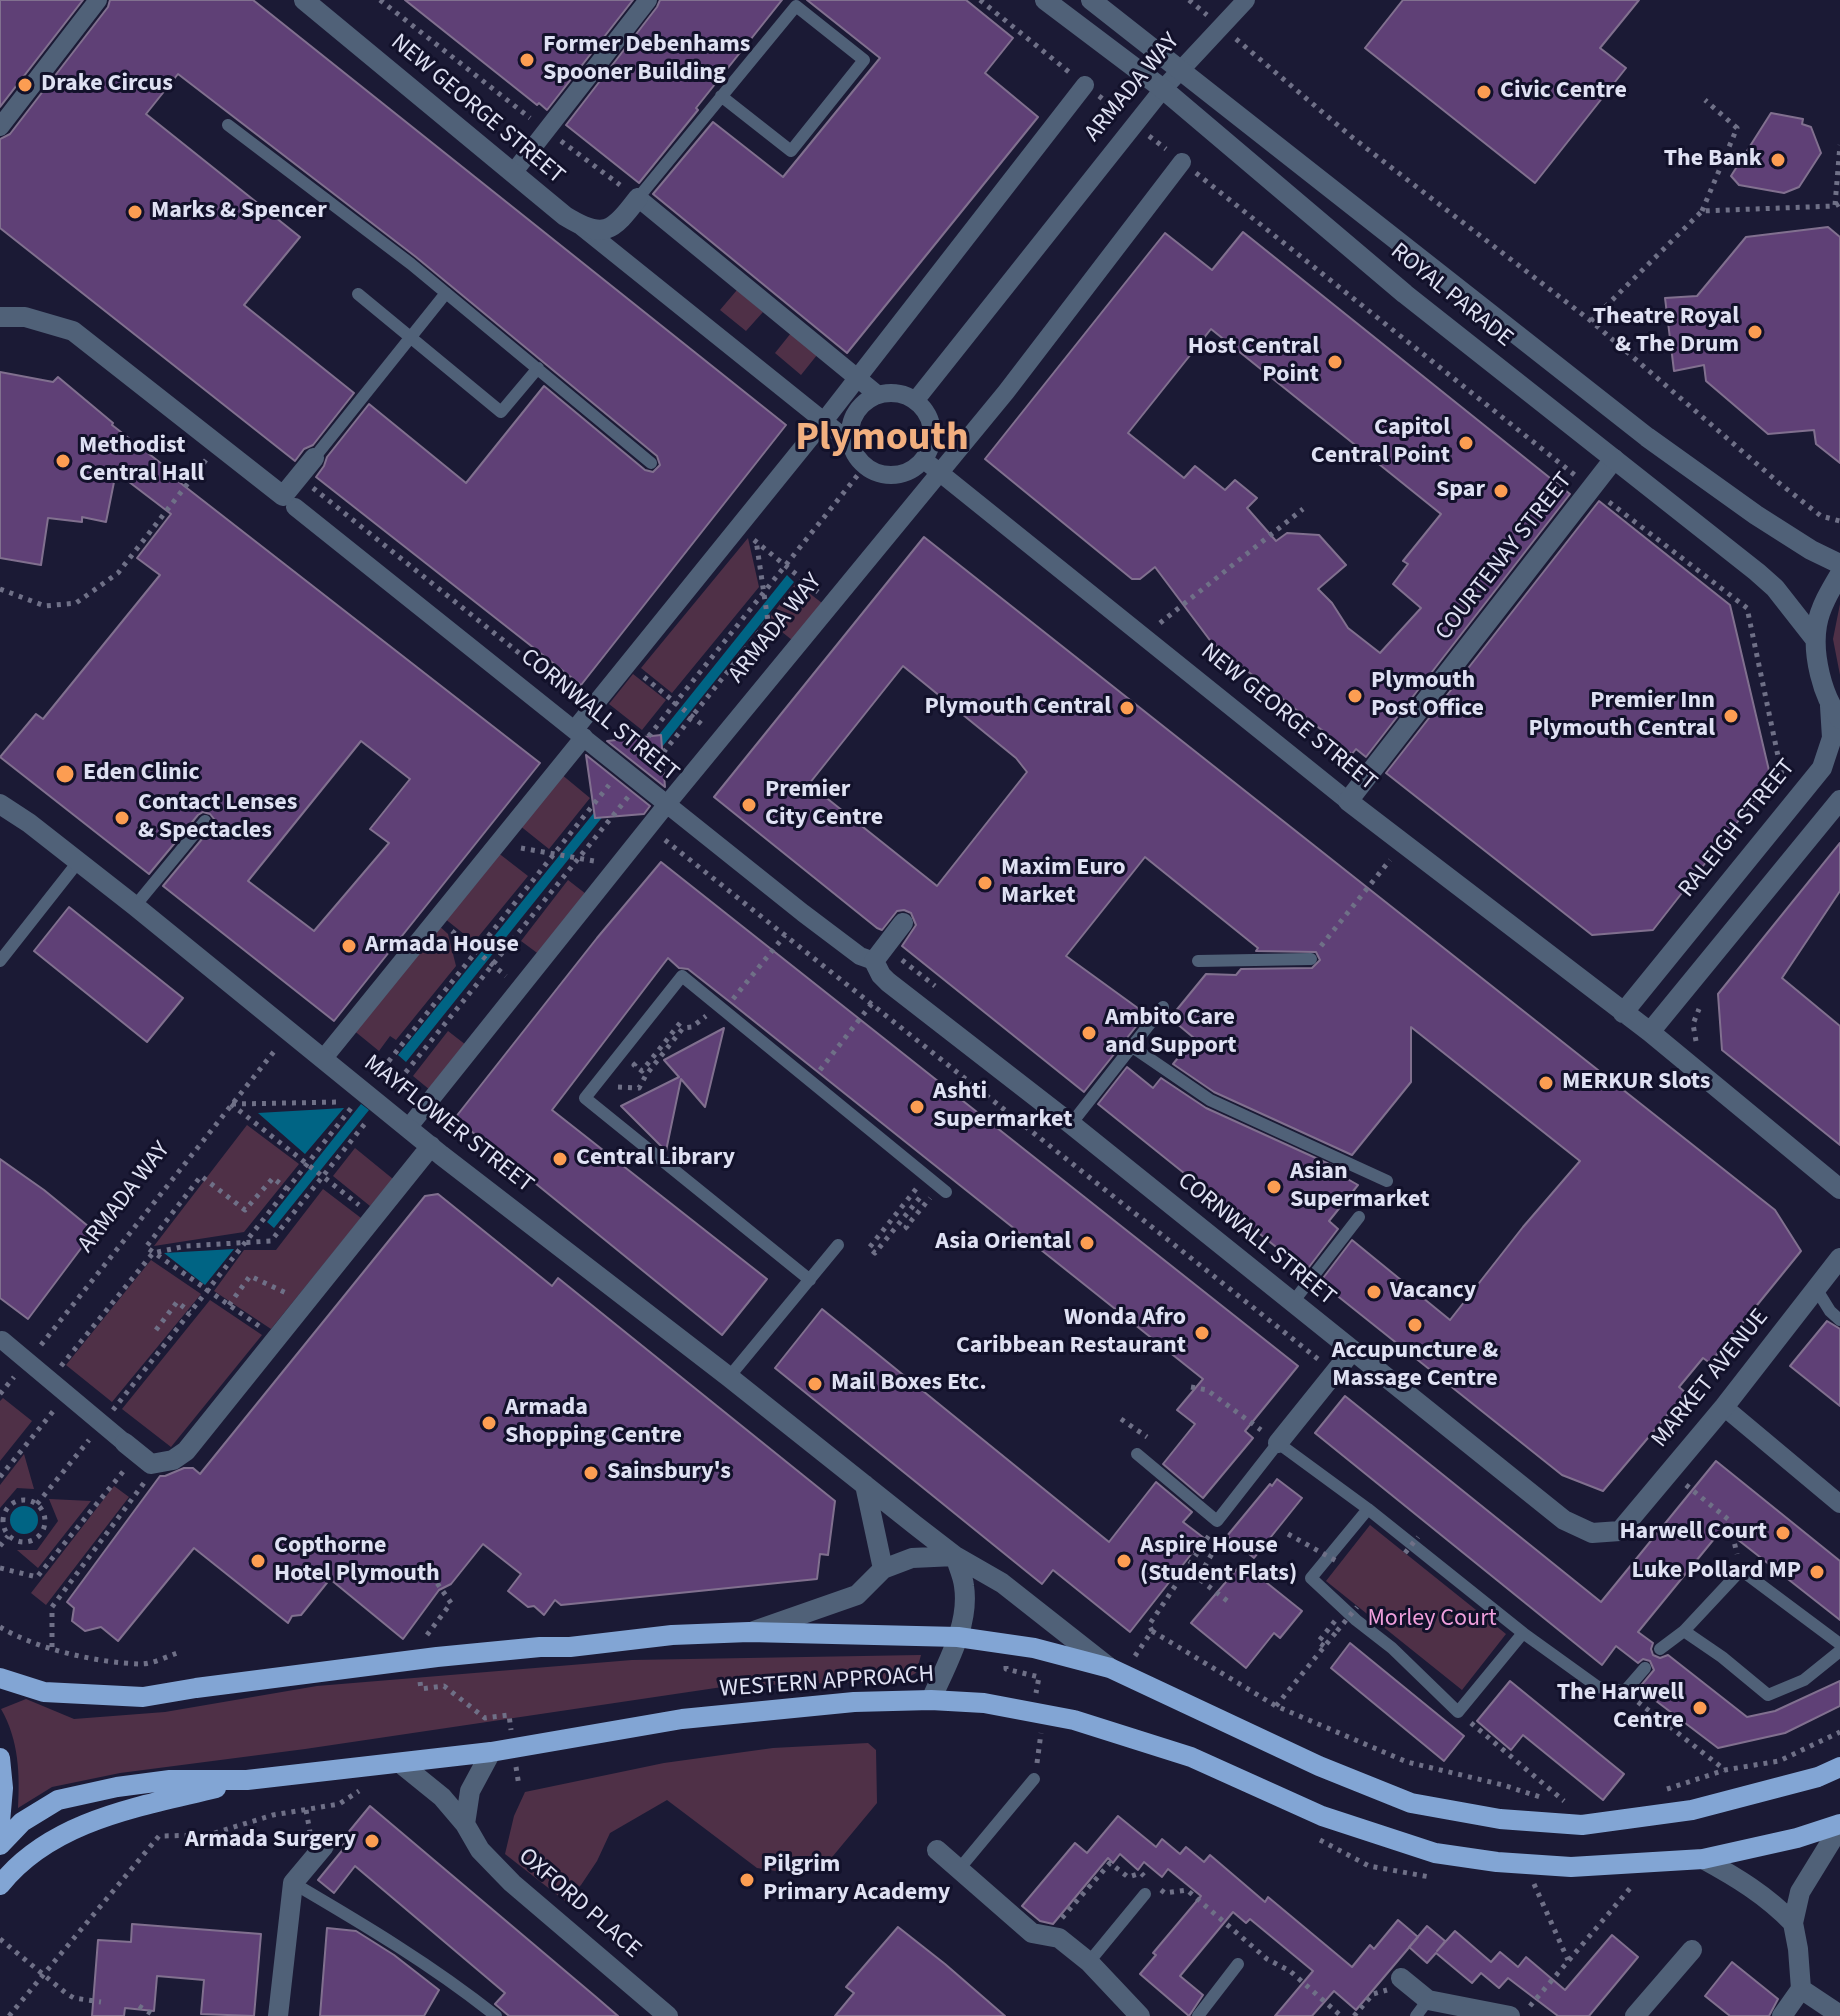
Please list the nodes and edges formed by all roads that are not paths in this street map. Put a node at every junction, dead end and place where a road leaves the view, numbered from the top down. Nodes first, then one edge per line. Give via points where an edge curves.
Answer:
1 (98, 0) edge
2 (304, 0) edge
3 (648, 0) edge
4 (1045, 0) edge
5 (1091, 0) edge
6 (1246, 0) edge
7 (1178, 71) junction
8 (1085, 85) dead end
9 (1163, 89) junction
10 (721, 96) junction
11 (228, 125) dead end
12 (0, 127) edge
13 (1182, 162) dead end
14 (513, 173) junction
15 (638, 198) junction
16 (582, 227) junction
17 (446, 293) junction
18 (358, 294) dead end
19 (0, 317) edge
20 (410, 336) junction
21 (538, 368) junction
22 (859, 378) junction
23 (878, 395) junction
24 (915, 401) junction
25 (824, 421) junction
26 (851, 443) junction
27 (314, 458) joint
28 (1614, 459) junction
29 (651, 463) dead end
30 (931, 466) junction
31 (295, 507) dead end
32 (1840, 564) edge
33 (1840, 574) edge
34 (1815, 639) junction
35 (1835, 713) edge
36 (580, 733) junction
37 (1840, 800) edge
38 (1348, 801) junction
39 (0, 804) edge
40 (667, 804) junction
41 (205, 821) dead end
42 (78, 862) junction
43 (135, 906) junction
44 (903, 923) dead end
45 (1311, 959) road end
46 (0, 961) edge
47 (874, 961) junction
48 (1198, 961) dead end
49 (1163, 1007) dead end
50 (1623, 1013) junction
51 (1650, 1032) junction
52 (1131, 1046) junction
53 (323, 1059) junction
54 (1071, 1124) junction
55 (408, 1128) junction
56 (431, 1146) junction
57 (1387, 1181) dead end
58 (1840, 1189) edge
59 (946, 1192) dead end
60 (1359, 1217) dead end
61 (838, 1245) dead end
62 (1840, 1258) edge
63 (810, 1280) junction
64 (1817, 1290) junction
65 (1293, 1302) junction
66 (1840, 1320) edge
67 (1, 1339) edge
68 (1352, 1351) junction
69 (729, 1377) junction
70 (1724, 1407) junction
71 (125, 1443) joint
72 (1278, 1443) junction
73 (1137, 1454) dead end
74 (865, 1485) junction
75 (1840, 1504) edge
76 (1368, 1509) junction
77 (1620, 1531) joint
78 (955, 1556) junction
79 (883, 1569) junction
80 (1684, 1631) junction
81 (749, 1632) junction
82 (1523, 1633) junction
83 (958, 1637) junction
84 (1840, 1644) edge
85 (1660, 1649) dead end
86 (1840, 1651) edge
87 (1645, 1668) dead end
88 (1116, 1671) junction
89 (0, 1678) edge
90 (931, 1700) junction
91 (491, 1752) junction
92 (0, 1758) edge
93 (400, 1763) junction
94 (1840, 1767) edge
95 (1034, 1779) dead end
96 (247, 1780) junction
97 (0, 1822) edge
98 (465, 1824) junction
99 (1840, 1826) edge
100 (0, 1845) edge
101 (324, 1846) dead end
102 (937, 1850) dead end
103 (1703, 1859) junction
104 (960, 1868) junction
105 (293, 1883) junction
106 (0, 1885) edge
107 (1145, 1894) dead end
108 (1793, 1923) junction
109 (1692, 1950) dead end
110 (1089, 1962) junction
111 (1238, 1964) dead end
112 (1404, 1980) road end
113 (1801, 1989) junction
114 (1422, 2008) edge
115 (1840, 2015) edge
116 (278, 2016) edge
117 (496, 2016) edge
118 (668, 2016) edge
119 (1140, 2016) edge
120 (1198, 2016) edge
121 (1510, 2016) edge
122 (1635, 2016) edge
123 (1782, 2016) edge

1 - 12 street
2 - 14 street, NEW GEORGE STREET
3 - 14 street
4 - 9 street, ROYAL PARADE
5 - 7 street, ROYAL PARADE
6 - 7 street, ARMADA WAY
7 - 9 street, ARMADA WAY
7 - 32 street, ROYAL PARADE via 1647,437 1756,515
8 - 22 street, ARMADA WAY
9 - 24 street, ARMADA WAY
9 - 28 street, ROYAL PARADE via 1405,294
10 - 10 lane via 796,6 864,60 791,151
10 - 15 lane
11 - 17 lane
13 - 30 street, ARMADA WAY via 1006,392
14 - 16 street, NEW GEORGE STREET
15 - 16 street via 611,228 599,232
15 - 22 street
16 - 25 street, NEW GEORGE STREET
17 - 20 lane
17 - 21 lane
18 - 20 lane
19 - 27 street via 25,317 73,331 283,496
20 - 21 lane via 501,412
20 - 27 lane
21 - 29 lane
22 - 23 street
22 - 25 street, ARMADA WAY
23 - 24 street via 896,392
23 - 26 street via 858,408 851,420
24 - 30 street via 929,417 933,432
25 - 26 street, NEW GEORGE STREET
25 - 36 street, ARMADA WAY via 590,710
26 - 30 street via 858,460 883,475
28 - 34 street, ROYAL PARADE via 1775,588
28 - 38 street, COURTENAY STREET
30 - 38 street, NEW GEORGE STREET
30 - 40 street, ARMADA WAY via 830,603
31 - 36 street, CORNWALL STREET
33 - 34 street via 1817,622
34 - 35 street, RALEIGH STREET
35 - 50 street, RALEIGH STREET via 1822,768
36 - 40 street, CORNWALL STREET
36 - 53 street, ARMADA WAY
37 - 51 street
38 - 50 street, NEW GEORGE STREET
39 - 42 street, MAYFLOWER STREET
40 - 47 street, CORNWALL STREET via 803,913
40 - 55 street, ARMADA WAY
41 - 43 lane
42 - 43 street, MAYFLOWER STREET
42 - 46 lane
43 - 53 street, MAYFLOWER STREET
44 - 47 street
45 - 48 lane
47 - 54 street, CORNWALL STREET via 888,982
49 - 52 lane
50 - 51 street, NEW GEORGE STREET
51 - 58 street, NEW GEORGE STREET
52 - 54 lane
52 - 57 lane via 1210,1100
53 - 55 street, MAYFLOWER STREET
54 - 65 street, CORNWALL STREET
55 - 56 street, MAYFLOWER STREET
56 - 69 street, MAYFLOWER STREET
56 - 71 street via 186,1451 151,1464
59 - 63 lane via 927,1185 682,976 585,1098
60 - 65 lane
61 - 63 lane
62 - 64 street, MARKET AVENUE
63 - 69 lane
64 - 66 lane
64 - 70 street, MARKET AVENUE
65 - 68 street, CORNWALL STREET
67 - 71 street
68 - 72 street
68 - 77 street, CORNWALL STREET via 1564,1520 1592,1533
69 - 74 street, MAYFLOWER STREET
70 - 75 street
70 - 77 street, MARKET AVENUE
72 - 73 lane via 1217,1521
72 - 76 lane
74 - 78 street, MAYFLOWER STREET
74 - 79 street
76 - 82 lane
76 - 82 lane via 1311,1578 1351,1608 1458,1712
78 - 79 street via 912,1558
78 - 83 street via 965,1606
78 - 88 street, MAYFLOWER STREET via 1002,1583
79 - 81 street via 857,1595
80 - 84 lane via 1741,1570
80 - 85 lane
80 - 86 lane via 1768,1695 1804,1680
81 - 83 main road, WESTERN APPROACH
81 - 89 main road, WESTERN APPROACH via 416,1660 143,1697 44,1692
82 - 87 lane via 1598,1687 1625,1691
83 - 88 main road, WESTERN APPROACH via 1034,1648
83 - 90 street
88 - 94 main road, WESTERN APPROACH via 1411,1803 1500,1819 1582,1825 1692,1810
90 - 91 main road, WESTERN APPROACH via 682,1719
90 - 103 main road, WESTERN APPROACH via 984,1703 1074,1720 1191,1757 1322,1816 1435,1853 1571,1867
91 - 93 main road, WESTERN APPROACH
91 - 98 street via 470,1791
92 - 97 main road
93 - 96 main road, WESTERN APPROACH
93 - 98 street, OXFORD PLACE
95 - 104 lane
96 - 100 main road, WESTERN APPROACH via 170,1780 58,1800 22,1822
96 - 106 main road via 71,1829 10,1872
98 - 118 street, OXFORD PLACE via 480,1850 512,1883
99 - 103 main road, WESTERN APPROACH
99 - 108 street via 1800,1892
101 - 105 street
102 - 104 street
103 - 108 street via 1762,1894
104 - 110 street via 1032,1933 1059,1938
105 - 116 street
105 - 117 lane via 376,1931
107 - 110 lane
108 - 113 street
109 - 122 street
110 - 119 street
111 - 120 lane
112 - 114 street
113 - 115 street
113 - 123 street
114 - 121 street

